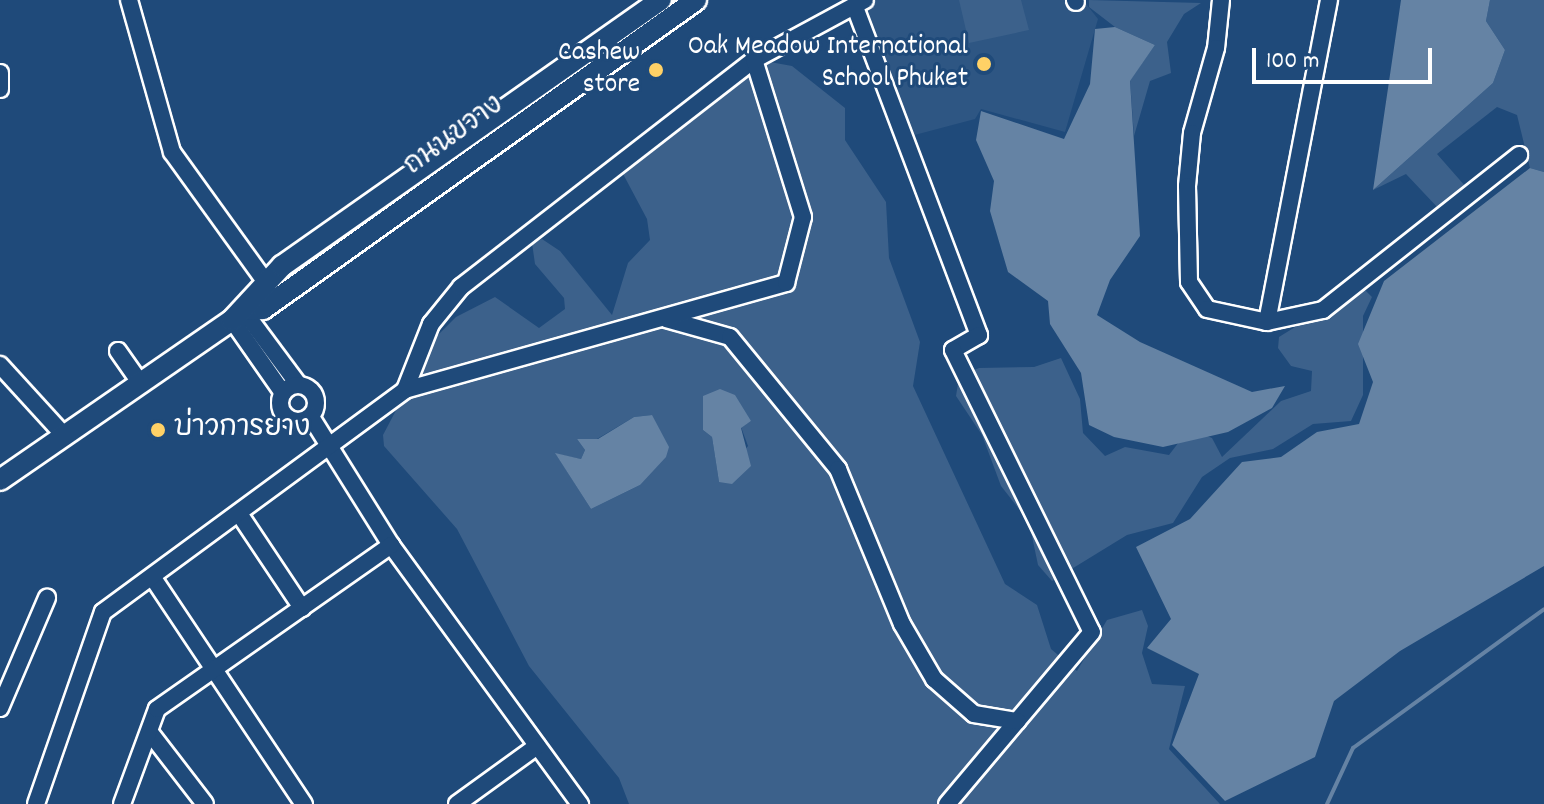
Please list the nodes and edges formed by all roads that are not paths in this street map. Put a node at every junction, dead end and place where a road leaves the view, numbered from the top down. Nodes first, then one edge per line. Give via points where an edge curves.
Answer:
1 (129, 0) edge
2 (661, 0) edge
3 (696, 0) edge
4 (1221, 0) edge
5 (1329, 0) edge
6 (860, 4) edge
7 (645, 24) junction
8 (754, 60) junction
9 (0, 73) edge
10 (0, 89) edge
11 (1519, 155) dead end
12 (449, 164) junction
13 (265, 281) junction
14 (237, 315) junction
15 (660, 318) junction
16 (1267, 322) junction
17 (118, 351) dead end
18 (0, 365) edge
19 (140, 383) junction
20 (298, 384) junction
21 (405, 390) junction
22 (283, 393) junction
23 (311, 417) junction
24 (64, 435) junction
25 (332, 448) junction
26 (0, 480) edge
27 (240, 515) junction
28 (391, 545) junction
29 (153, 578) junction
30 (47, 598) dead end
31 (302, 608) junction
32 (212, 671) junction
33 (0, 708) edge
34 (1017, 721) junction
35 (151, 734) junction
36 (537, 746) junction
37 (36, 804) edge
38 (122, 804) edge
39 (205, 804) edge
40 (304, 804) edge
41 (457, 804) edge
42 (580, 804) edge
43 (947, 804) edge

1 - 13 street via 172,152
2 - 7 main road, ถนนขวาง
3 - 7 main road, ถนนขวาง
4 - 16 street via 1216,48 1192,133 1189,282 1207,309
5 - 16 street
6 - 8 street
6 - 34 street via 979,335 953,350 1092,632
7 - 12 main road, ถนนขวาง
8 - 15 street via 803,217 786,283
8 - 21 street via 461,287 431,324
9 - 10 street
11 - 16 street via 1323,310
12 - 13 main road, ถนนขวาง
12 - 14 main road, ถนนขวาง via 263,309
13 - 14 main road, ถนนขวาง
14 - 19 main road, ถนนขวาง
14 - 20 street
14 - 22 street
15 - 21 street
15 - 34 street via 730,337 838,469 902,624 934,679 974,714
17 - 19 street
18 - 24 street
19 - 24 main road, ถนนขวาง
20 - 22 street
20 - 23 street via 314,394
21 - 25 street
22 - 23 street via 281,410 289,419
23 - 25 street
24 - 26 main road, ถนนขวาง
25 - 27 street
25 - 28 street
27 - 29 street
27 - 31 street
28 - 31 street
28 - 36 street
29 - 32 street
29 - 37 street via 103,612
30 - 33 street
31 - 32 street
32 - 35 street via 157,709
32 - 40 street
34 - 43 street
35 - 38 street
35 - 39 street
36 - 41 street
36 - 42 street

